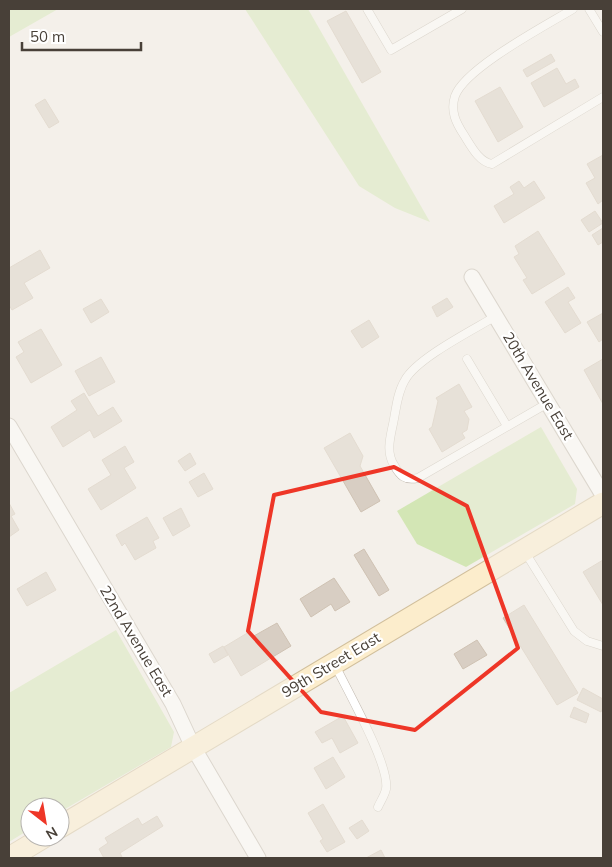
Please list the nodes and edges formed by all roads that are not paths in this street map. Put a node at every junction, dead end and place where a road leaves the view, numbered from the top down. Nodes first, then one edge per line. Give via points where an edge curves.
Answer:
1 (367, 9) edge
2 (462, 9) edge
3 (573, 9) edge
4 (589, 9) edge
5 (603, 32) edge
6 (603, 97) edge
7 (472, 277) dead end
8 (496, 316) junction
9 (467, 359) dead end
10 (548, 403) junction
11 (9, 426) edge
12 (507, 426) junction
13 (603, 495) edge
14 (603, 503) edge
15 (524, 550) junction
16 (603, 646) edge
17 (334, 663) junction
18 (193, 747) junction
19 (378, 807) dead end
20 (70, 821) edge
21 (27, 847) edge
22 (9, 858) edge
23 (258, 858) edge

1 - 2 lane via 391,50
3 - 6 lane via 480,66 455,95 453,117 482,160 492,164
4 - 5 lane
7 - 8 street, 20th Avenue East
8 - 10 street, 20th Avenue East
8 - 12 lane via 410,372 400,390 390,437 390,457 401,477 409,480 418,478
9 - 12 lane
10 - 12 lane
10 - 13 street, 20th Avenue East
11 - 18 street, 22nd Avenue East via 173,704
14 - 15 street, 99th Street East
15 - 16 lane via 574,631 586,641
15 - 17 street, 99th Street East
17 - 18 street, 99th Street East
17 - 19 lane via 364,721 384,771 386,789
18 - 20 street, 99th Street East
18 - 23 street, 22nd Avenue East
21 - 22 street

